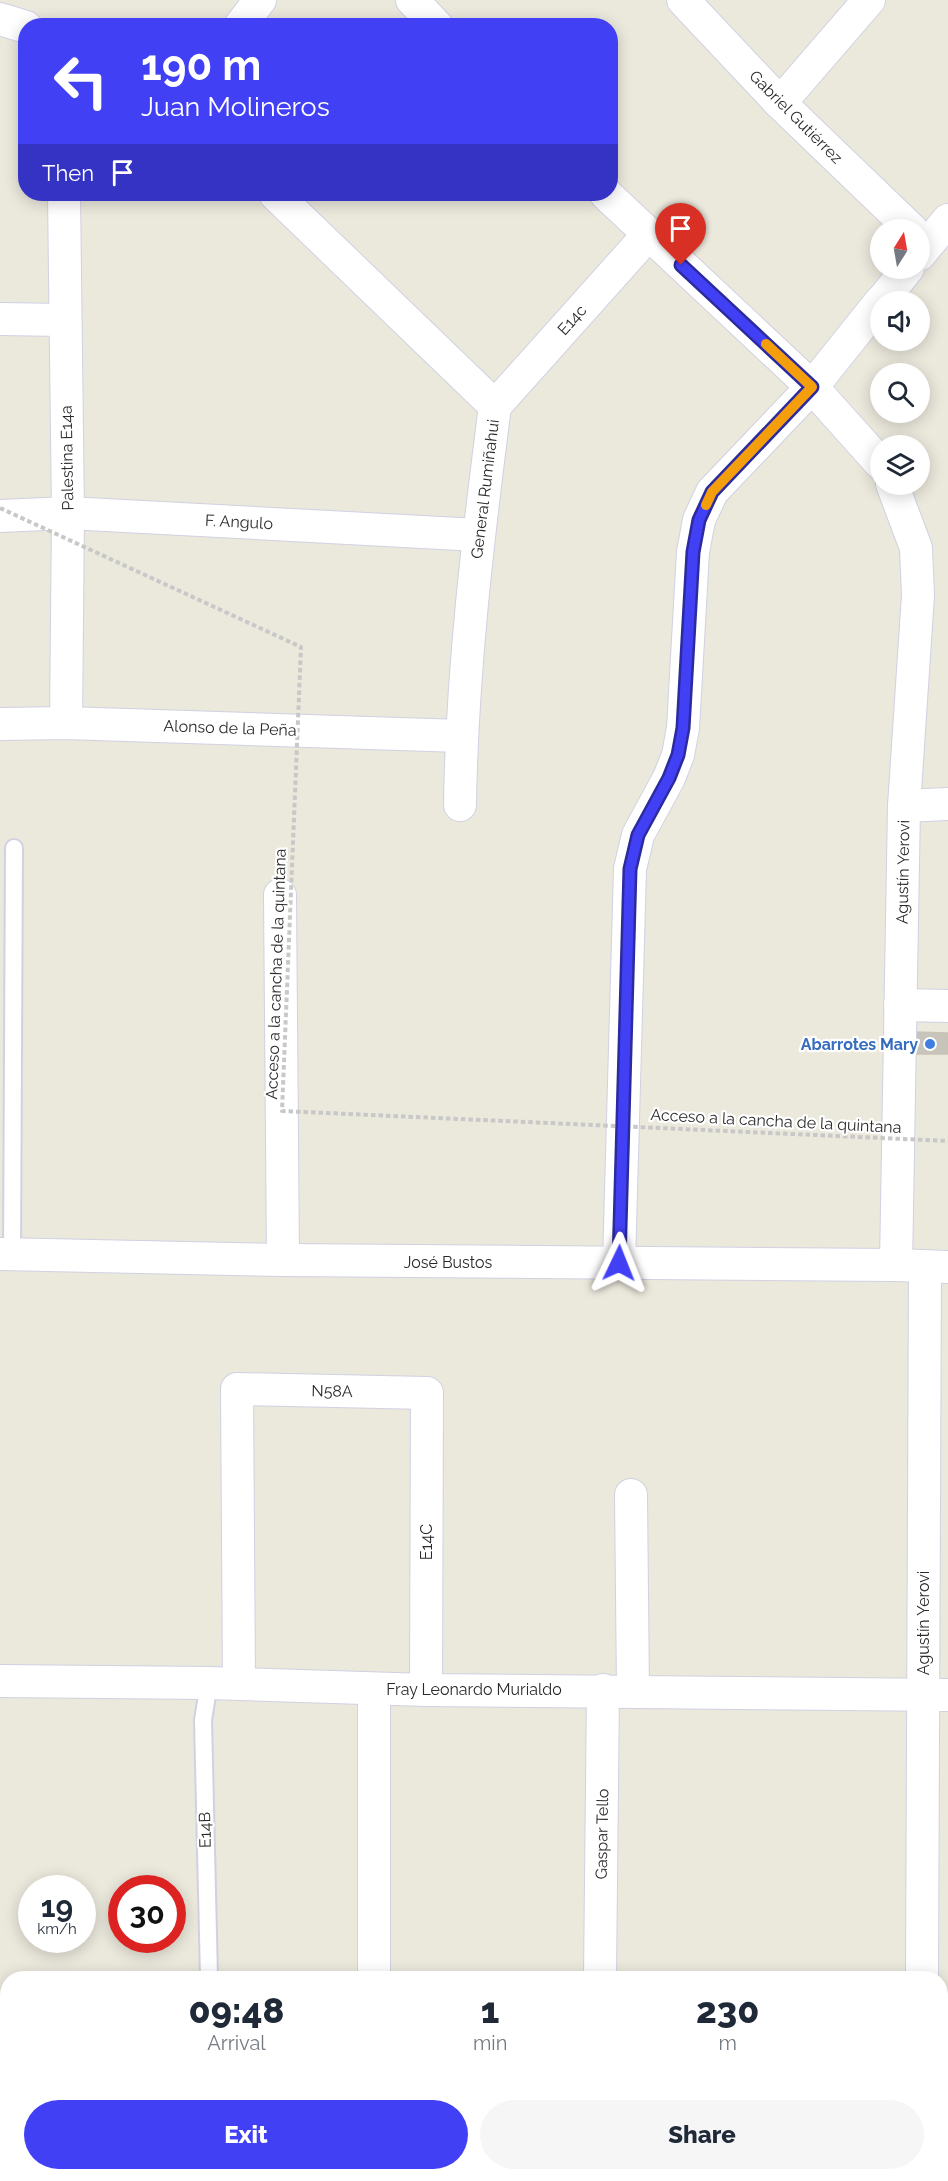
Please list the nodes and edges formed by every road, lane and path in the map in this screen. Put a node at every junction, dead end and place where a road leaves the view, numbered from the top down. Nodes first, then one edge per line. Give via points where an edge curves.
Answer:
1 (260, 0) edge
2 (412, 0) edge
3 (683, 0) edge
4 (868, 0) edge
5 (246, 18) edge
6 (429, 18) edge
7 (0, 19) edge
8 (18, 25) edge
9 (780, 103) junction
10 (64, 201) edge
11 (282, 201) edge
12 (613, 201) edge
13 (898, 219) edge
14 (948, 220) edge
15 (648, 235) junction
16 (930, 240) edge
17 (899, 279) edge
18 (890, 291) edge
19 (870, 316) edge
20 (0, 320) edge
21 (65, 320) junction
22 (812, 387) junction
23 (495, 406) junction
24 (870, 452) edge
25 (895, 495) edge
26 (0, 508) edge
27 (68, 513) junction
28 (0, 516) edge
29 (478, 535) junction
30 (66, 723) junction
31 (0, 724) edge
32 (461, 736) junction
33 (945, 804) edge
34 (460, 805) dead end
35 (904, 806) junction
36 (14, 848) dead end
37 (280, 895) dead end
38 (900, 1005) junction
39 (948, 1006) edge
40 (282, 1111) junction
41 (948, 1141) edge
42 (6, 1254) edge
43 (283, 1260) junction
44 (619, 1263) junction
45 (923, 1266) edge
46 (427, 1394) joint
47 (631, 1495) dead end
48 (0, 1681) edge
49 (224, 1684) junction
50 (374, 1689) junction
51 (426, 1690) junction
52 (618, 1690) junction
53 (936, 1694) edge
54 (209, 1971) edge
55 (374, 1971) edge
56 (600, 1971) edge
57 (922, 1971) edge

1 - 5 street
2 - 6 street
3 - 9 street, Gabriel Gutiérrez
4 - 9 street
7 - 8 street
9 - 13 street, Gabriel Gutiérrez
10 - 21 street, Palestina E14a
11 - 23 street, General Rumiñahui
12 - 15 street
14 - 16 street
15 - 22 street
15 - 23 street, E14c
17 - 18 street
19 - 22 street
20 - 21 street
21 - 27 street, Palestina E14a
22 - 24 street
22 - 44 street via 712,492 699,520 693,552 678,755 638,835 630,869
23 - 29 street, General Rumiñahui
25 - 35 street, Agustín Yerovi via 916,548 918,595
26 - 40 path, Acceso a la cancha de la quintana, bridge via 301,647
27 - 28 street, F. Angulo
27 - 29 street, F. Angulo
27 - 30 street, Palestina E14a
29 - 32 street, General Rumiñahui
30 - 31 street, Alonso de la Peña
30 - 32 street, Alonso de la Peña
32 - 34 street, General Rumiñahui
33 - 35 street
35 - 38 street, Agustín Yerovi
36 - 42 lane
37 - 40 street
38 - 39 street
38 - 45 street, Agustín Yerovi
40 - 41 path, Acceso a la cancha de la quintana, bridge
40 - 43 street
42 - 43 street, José Bustos
43 - 44 street, José Bustos
44 - 45 street, José Bustos
45 - 53 street, Agustín Yerovi
46 - 49 street, N58A via 237,1389
46 - 51 street, E14C
47 - 52 street, Gaspar Tello
48 - 49 street, Fray Leonardo Murialdo
49 - 50 street, Fray Leonardo Murialdo
49 - 54 lane, E14B via 202,1720
50 - 51 street, Fray Leonardo Murialdo
50 - 55 street
51 - 52 street, Fray Leonardo Murialdo
52 - 53 street, Fray Leonardo Murialdo
52 - 56 street, Gaspar Tello
53 - 57 street, Agustín Yerovi

